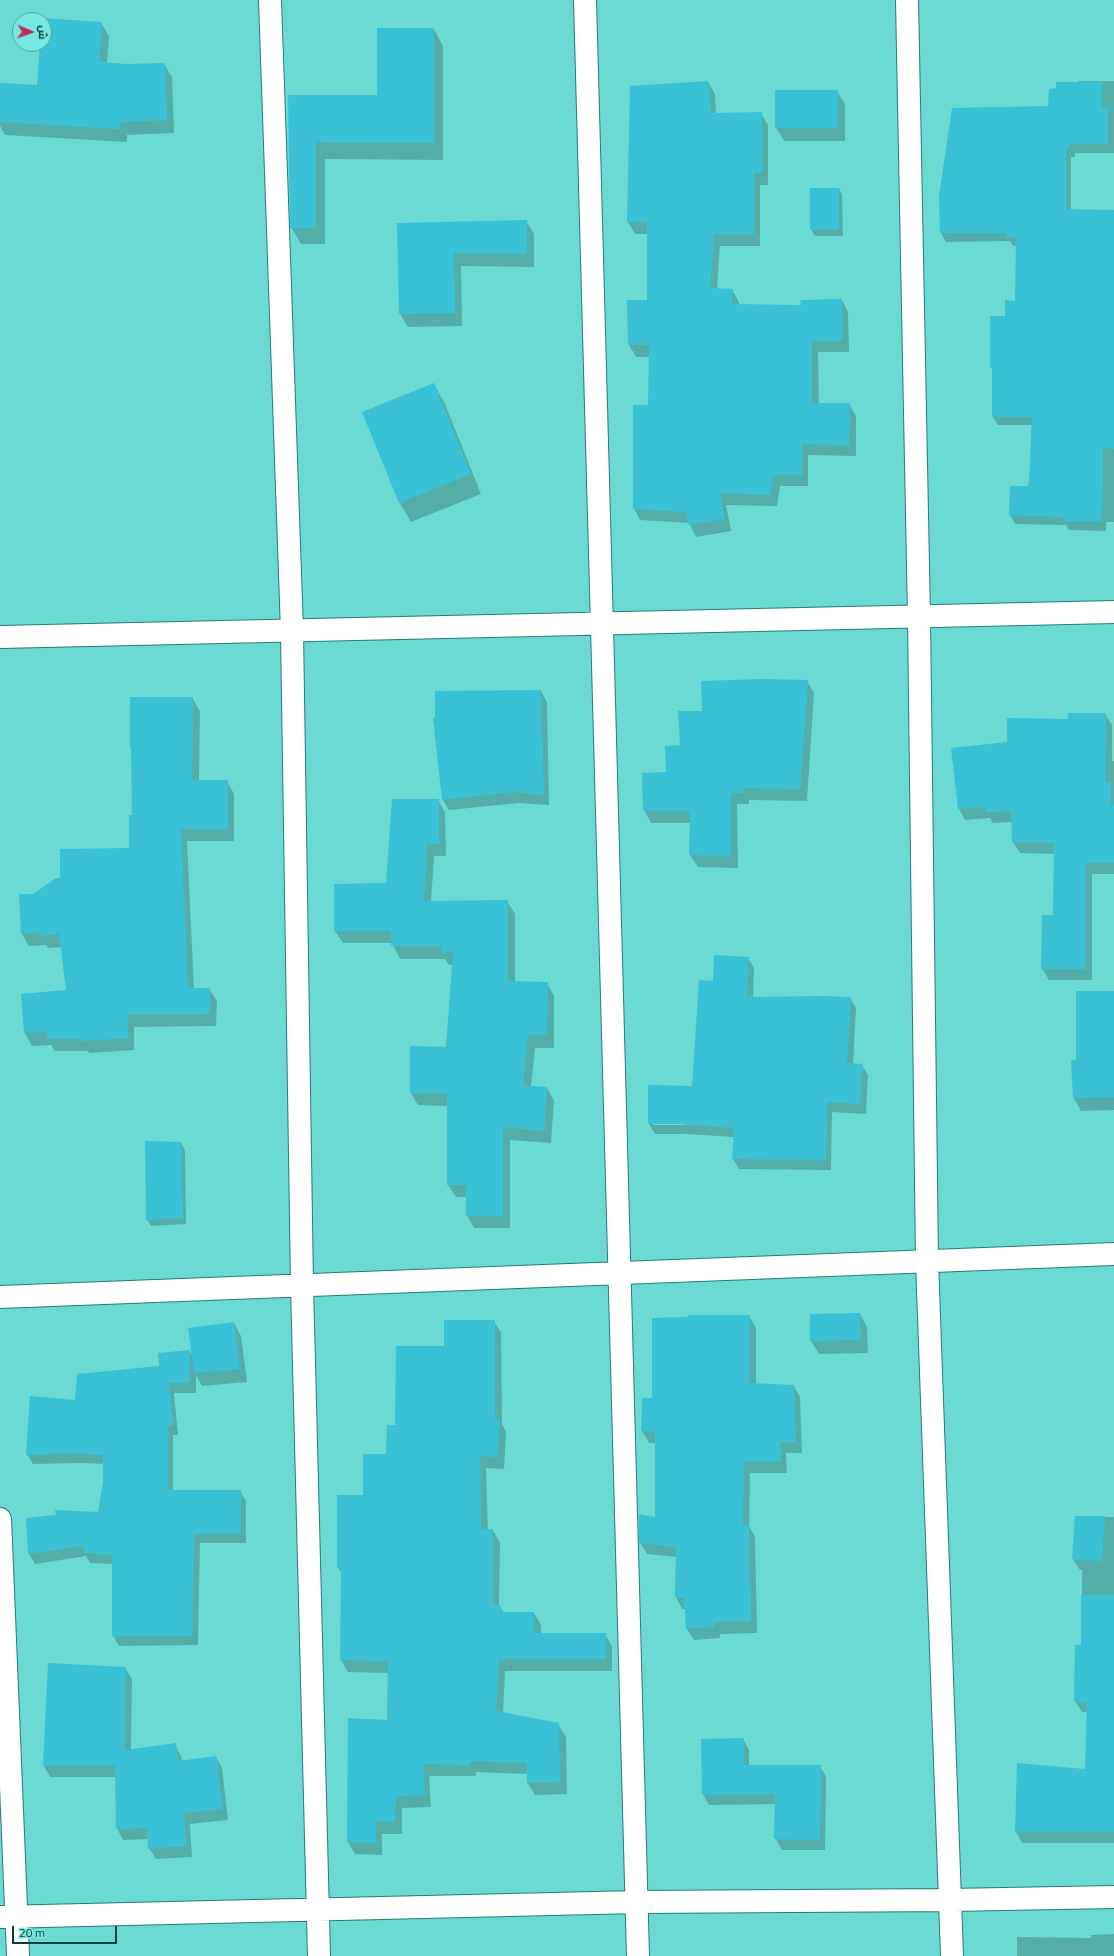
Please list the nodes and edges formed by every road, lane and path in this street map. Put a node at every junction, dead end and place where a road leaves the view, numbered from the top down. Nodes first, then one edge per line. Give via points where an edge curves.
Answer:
1 (270, 0) edge
2 (585, 0) edge
3 (907, 0) edge
4 (1114, 612) edge
5 (919, 617) junction
6 (603, 624) junction
7 (292, 630) junction
8 (0, 637) edge
9 (1114, 1254) edge
10 (927, 1261) junction
11 (620, 1272) junction
12 (302, 1285) junction
13 (0, 1297) edge
14 (0, 1519) edge
15 (1114, 1897) edge
16 (950, 1900) junction
17 (637, 1902) junction
18 (318, 1909) junction
19 (8, 1917) edge
20 (18, 1956) edge
21 (319, 1956) edge
22 (638, 1956) edge
23 (952, 1956) edge

1 - 7 street
2 - 6 street
3 - 5 street
4 - 5 street
5 - 6 street
5 - 10 street
6 - 7 street
6 - 11 street
7 - 8 street
7 - 12 street
9 - 10 street
10 - 11 street
10 - 16 street
11 - 12 street
11 - 17 street
12 - 13 street
12 - 18 street
14 - 19 street
15 - 16 street
16 - 17 street
16 - 23 street
17 - 18 street
17 - 22 street
18 - 19 street
18 - 21 street
19 - 20 street

